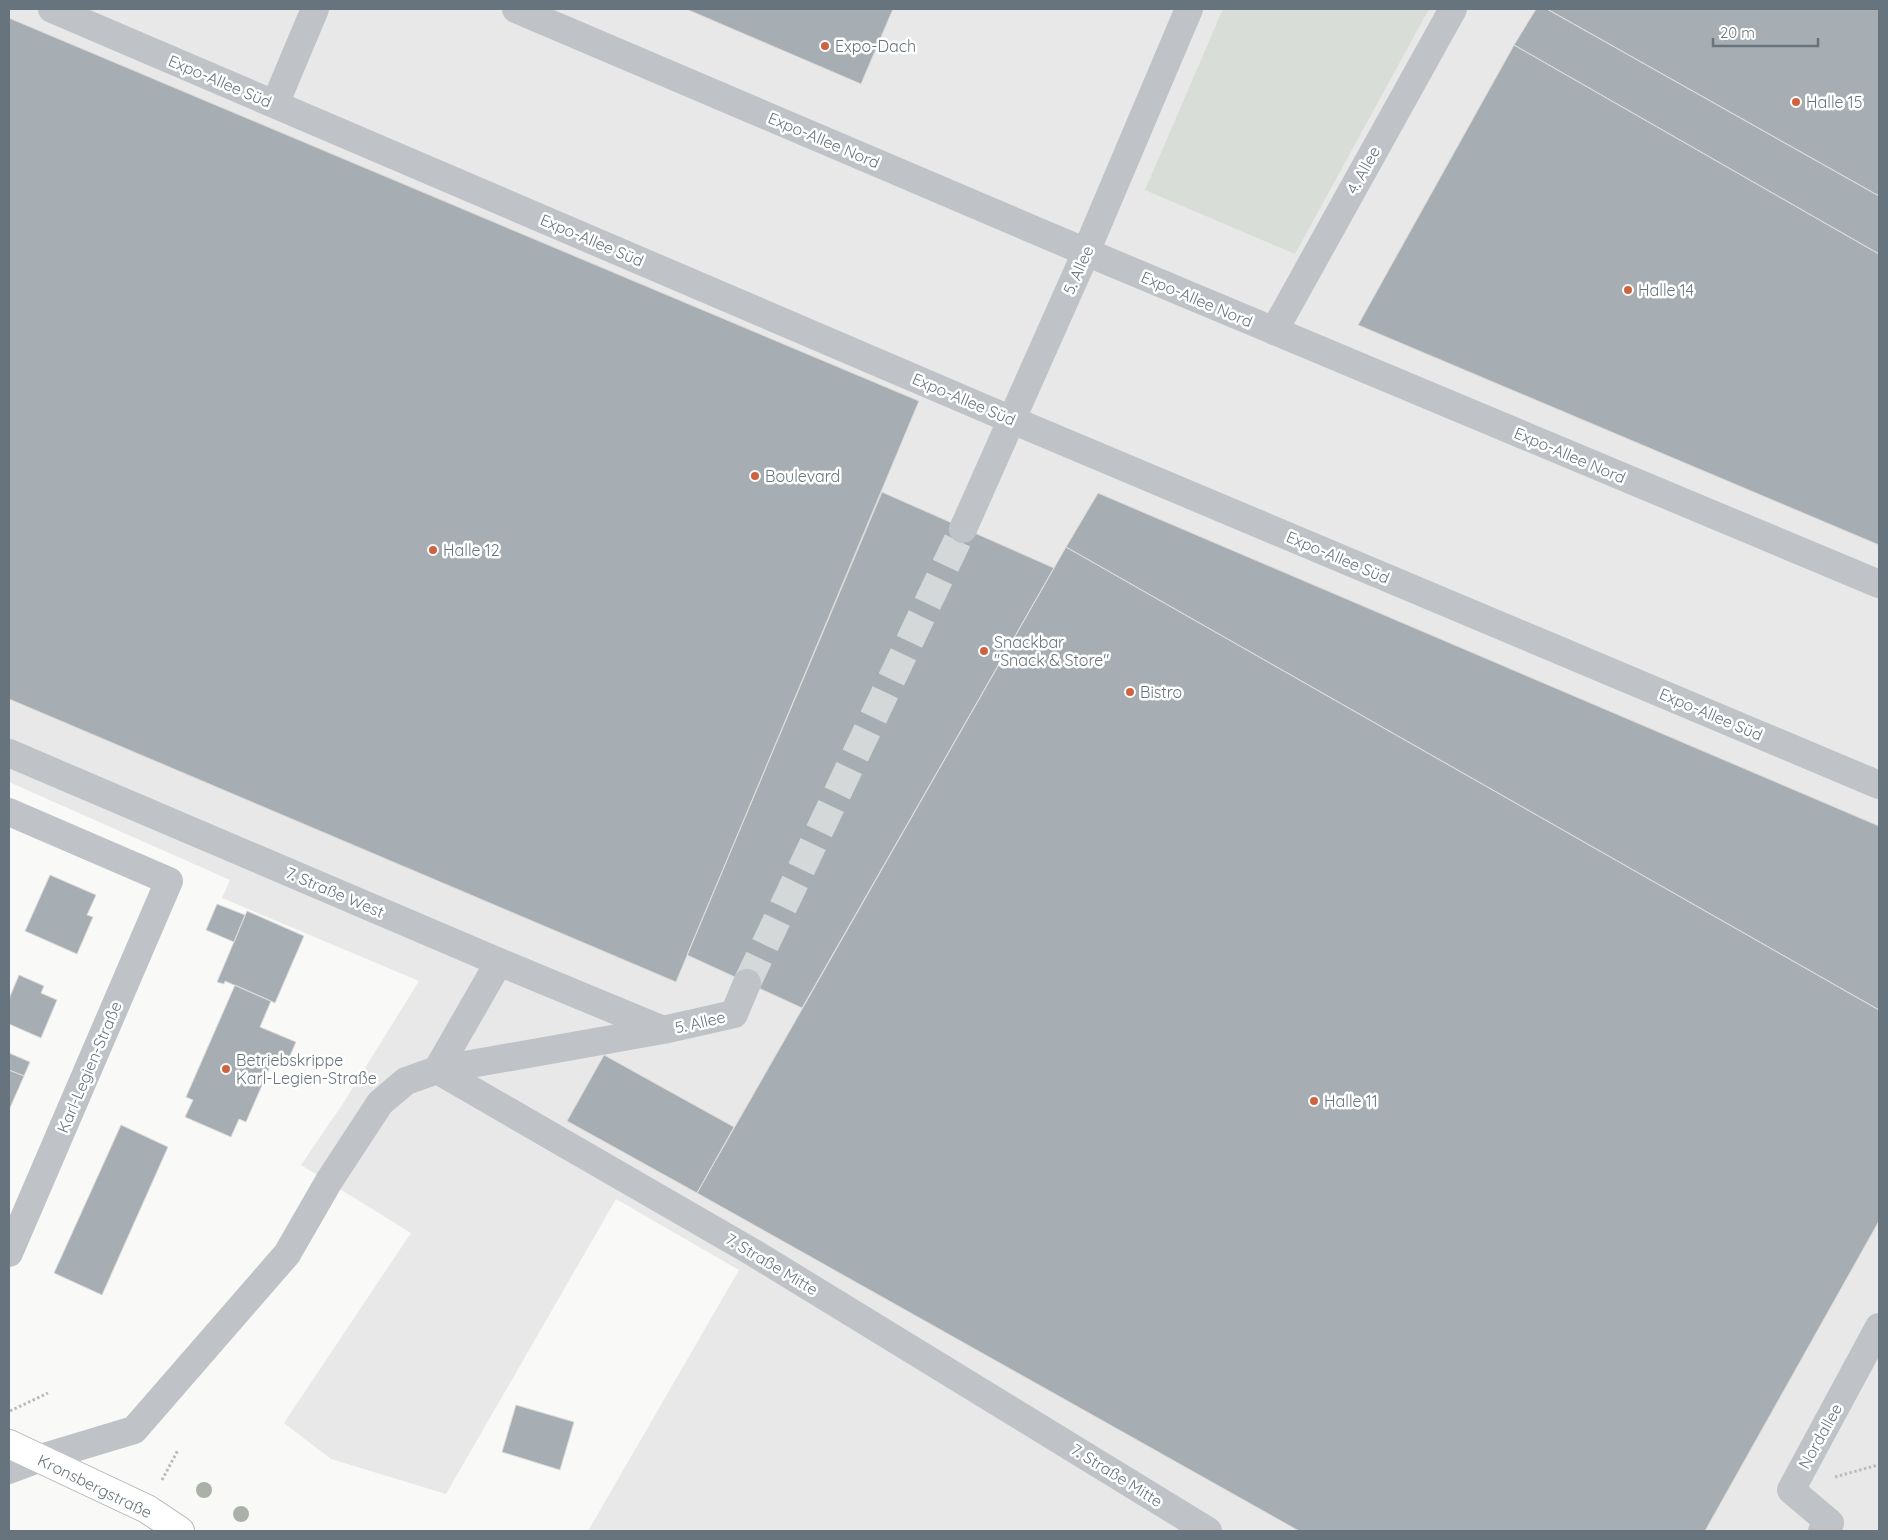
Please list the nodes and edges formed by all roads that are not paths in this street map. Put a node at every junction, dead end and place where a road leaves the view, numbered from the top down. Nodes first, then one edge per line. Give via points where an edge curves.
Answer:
1 (52, 9) edge
2 (316, 9) edge
3 (516, 9) edge
4 (1189, 9) edge
5 (1453, 9) edge
6 (275, 104) junction
7 (1086, 252) junction
8 (1274, 331) junction
9 (1012, 420) junction
10 (963, 528) tunnel mouth
11 (1879, 584) edge
12 (9, 753) edge
13 (1879, 784) edge
14 (9, 812) edge
15 (499, 962) junction
16 (747, 983) tunnel mouth
17 (663, 1030) junction
18 (437, 1070) junction
19 (9, 1253) edge
20 (1879, 1327) edge
21 (9, 1444) edge
22 (41, 1458) junction
23 (9, 1470) edge
24 (1830, 1528) edge
25 (180, 1531) edge
26 (1208, 1531) edge

1 - 6 street, Expo-Allee Süd
2 - 6 street
3 - 7 street, Expo-Allee Nord
4 - 7 street, 5. Allee
5 - 8 street, 4. Allee
6 - 9 street, Expo-Allee Süd
7 - 8 street, Expo-Allee Nord
7 - 9 street, 5. Allee
8 - 11 street, Expo-Allee Nord
9 - 10 street, 5. Allee
9 - 13 street, Expo-Allee Süd
12 - 15 street, 7. Straße West
14 - 19 street, Karl-Legien-Straße via 169,881
15 - 17 street, 7. Straße West
15 - 18 street
16 - 17 street, 5. Allee via 734,1014
17 - 18 street
18 - 22 street via 406,1081 380,1103 329,1181 287,1254 134,1430
18 - 26 street, 7. Straße Mitte via 754,1253
20 - 24 street, Nordallee via 1791,1490
21 - 22 main road, Kronsbergstraße
22 - 23 street
22 - 25 main road, Kronsbergstraße via 146,1509

